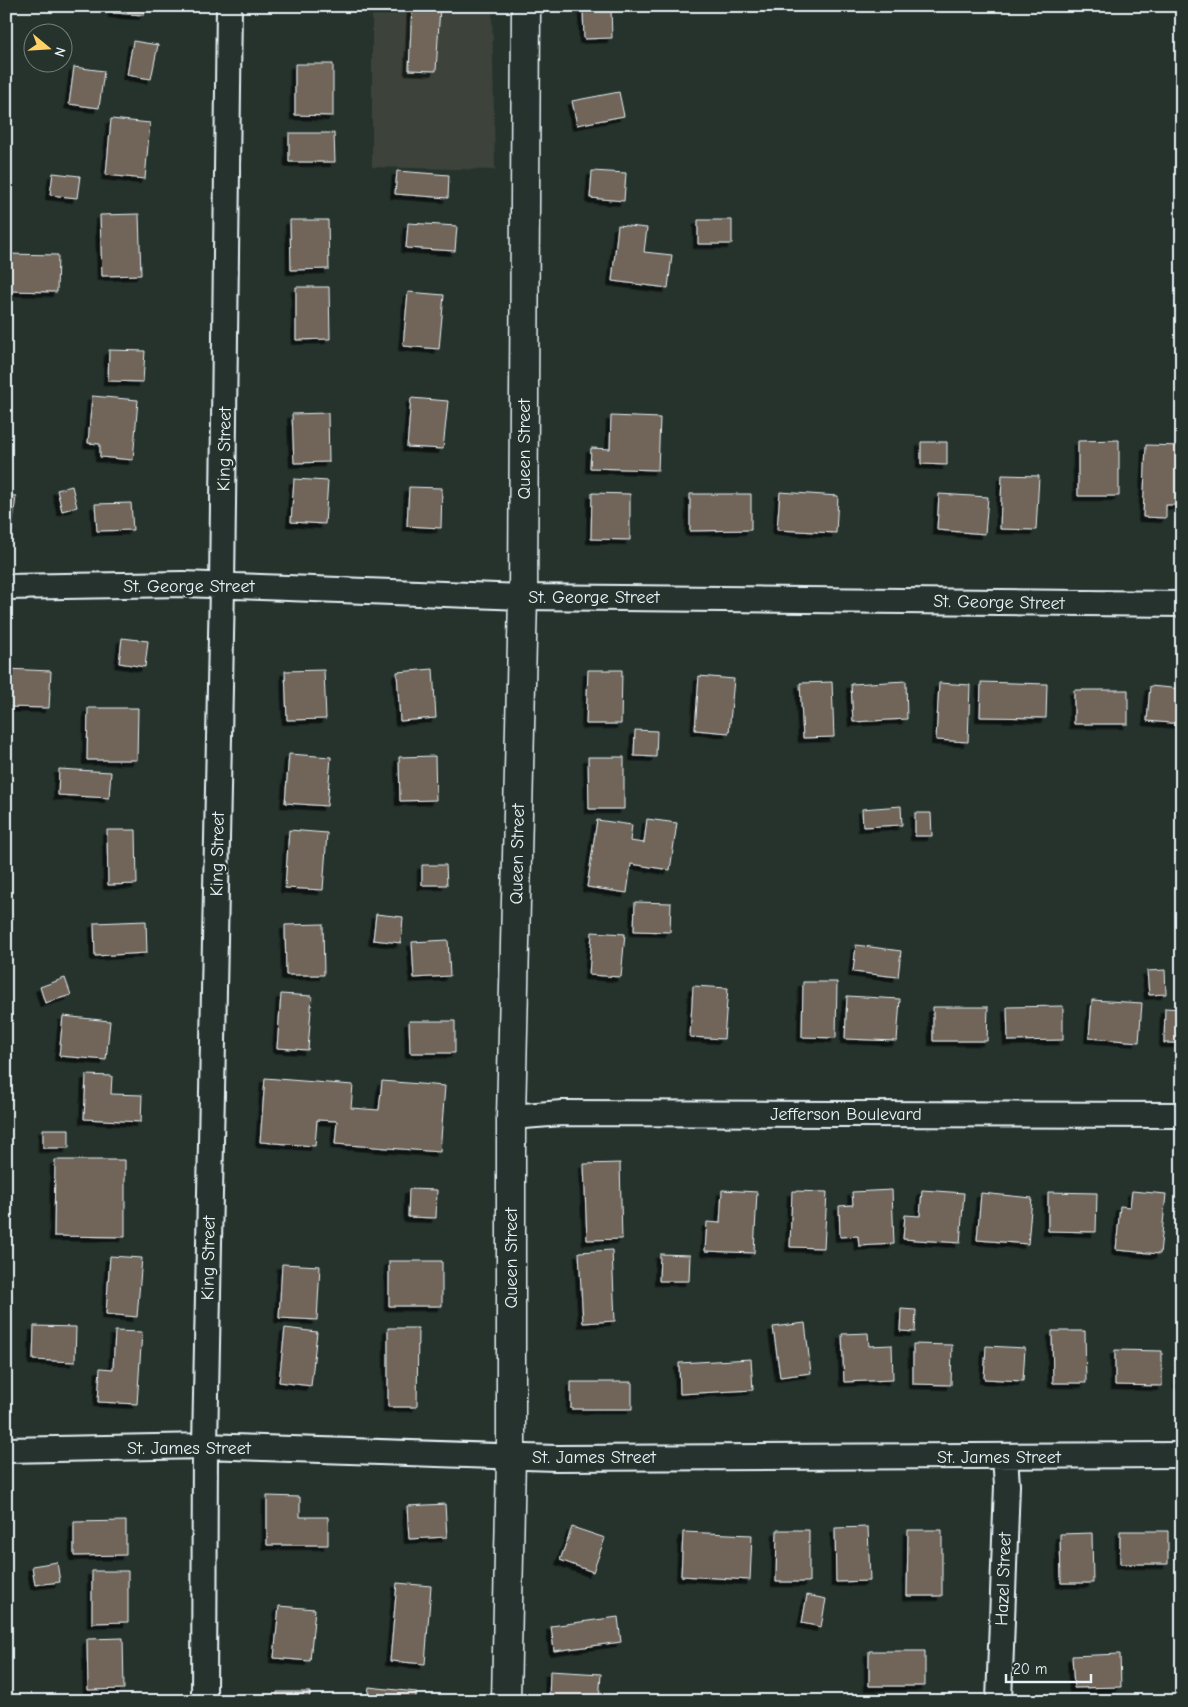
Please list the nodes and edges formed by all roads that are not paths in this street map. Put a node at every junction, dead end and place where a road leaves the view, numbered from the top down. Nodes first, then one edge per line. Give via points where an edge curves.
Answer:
1 (229, 6) edge
2 (526, 6) edge
3 (222, 586) junction
4 (6, 587) edge
5 (523, 597) junction
6 (1182, 604) edge
7 (1182, 1115) edge
8 (511, 1118) junction
9 (205, 1446) junction
10 (6, 1450) edge
11 (1182, 1455) edge
12 (511, 1456) junction
13 (1005, 1457) junction
14 (204, 1701) edge
15 (506, 1701) edge
16 (999, 1701) edge

1 - 3 street, King Street
2 - 5 main road, Queen Street
3 - 4 street, St. George Street
3 - 5 street, St. George Street
3 - 9 street, King Street
5 - 6 street, St. George Street
5 - 8 main road, Queen Street
7 - 8 street, Jefferson Boulevard via 562,1113
8 - 12 main road, Queen Street
9 - 10 street, St. James Street
9 - 12 street, St. James Street
9 - 14 street, King Street
11 - 13 street, St. James Street
12 - 13 street, St. James Street
12 - 15 main road, Queen Street
13 - 16 street, Hazel Street via 1007,1485

